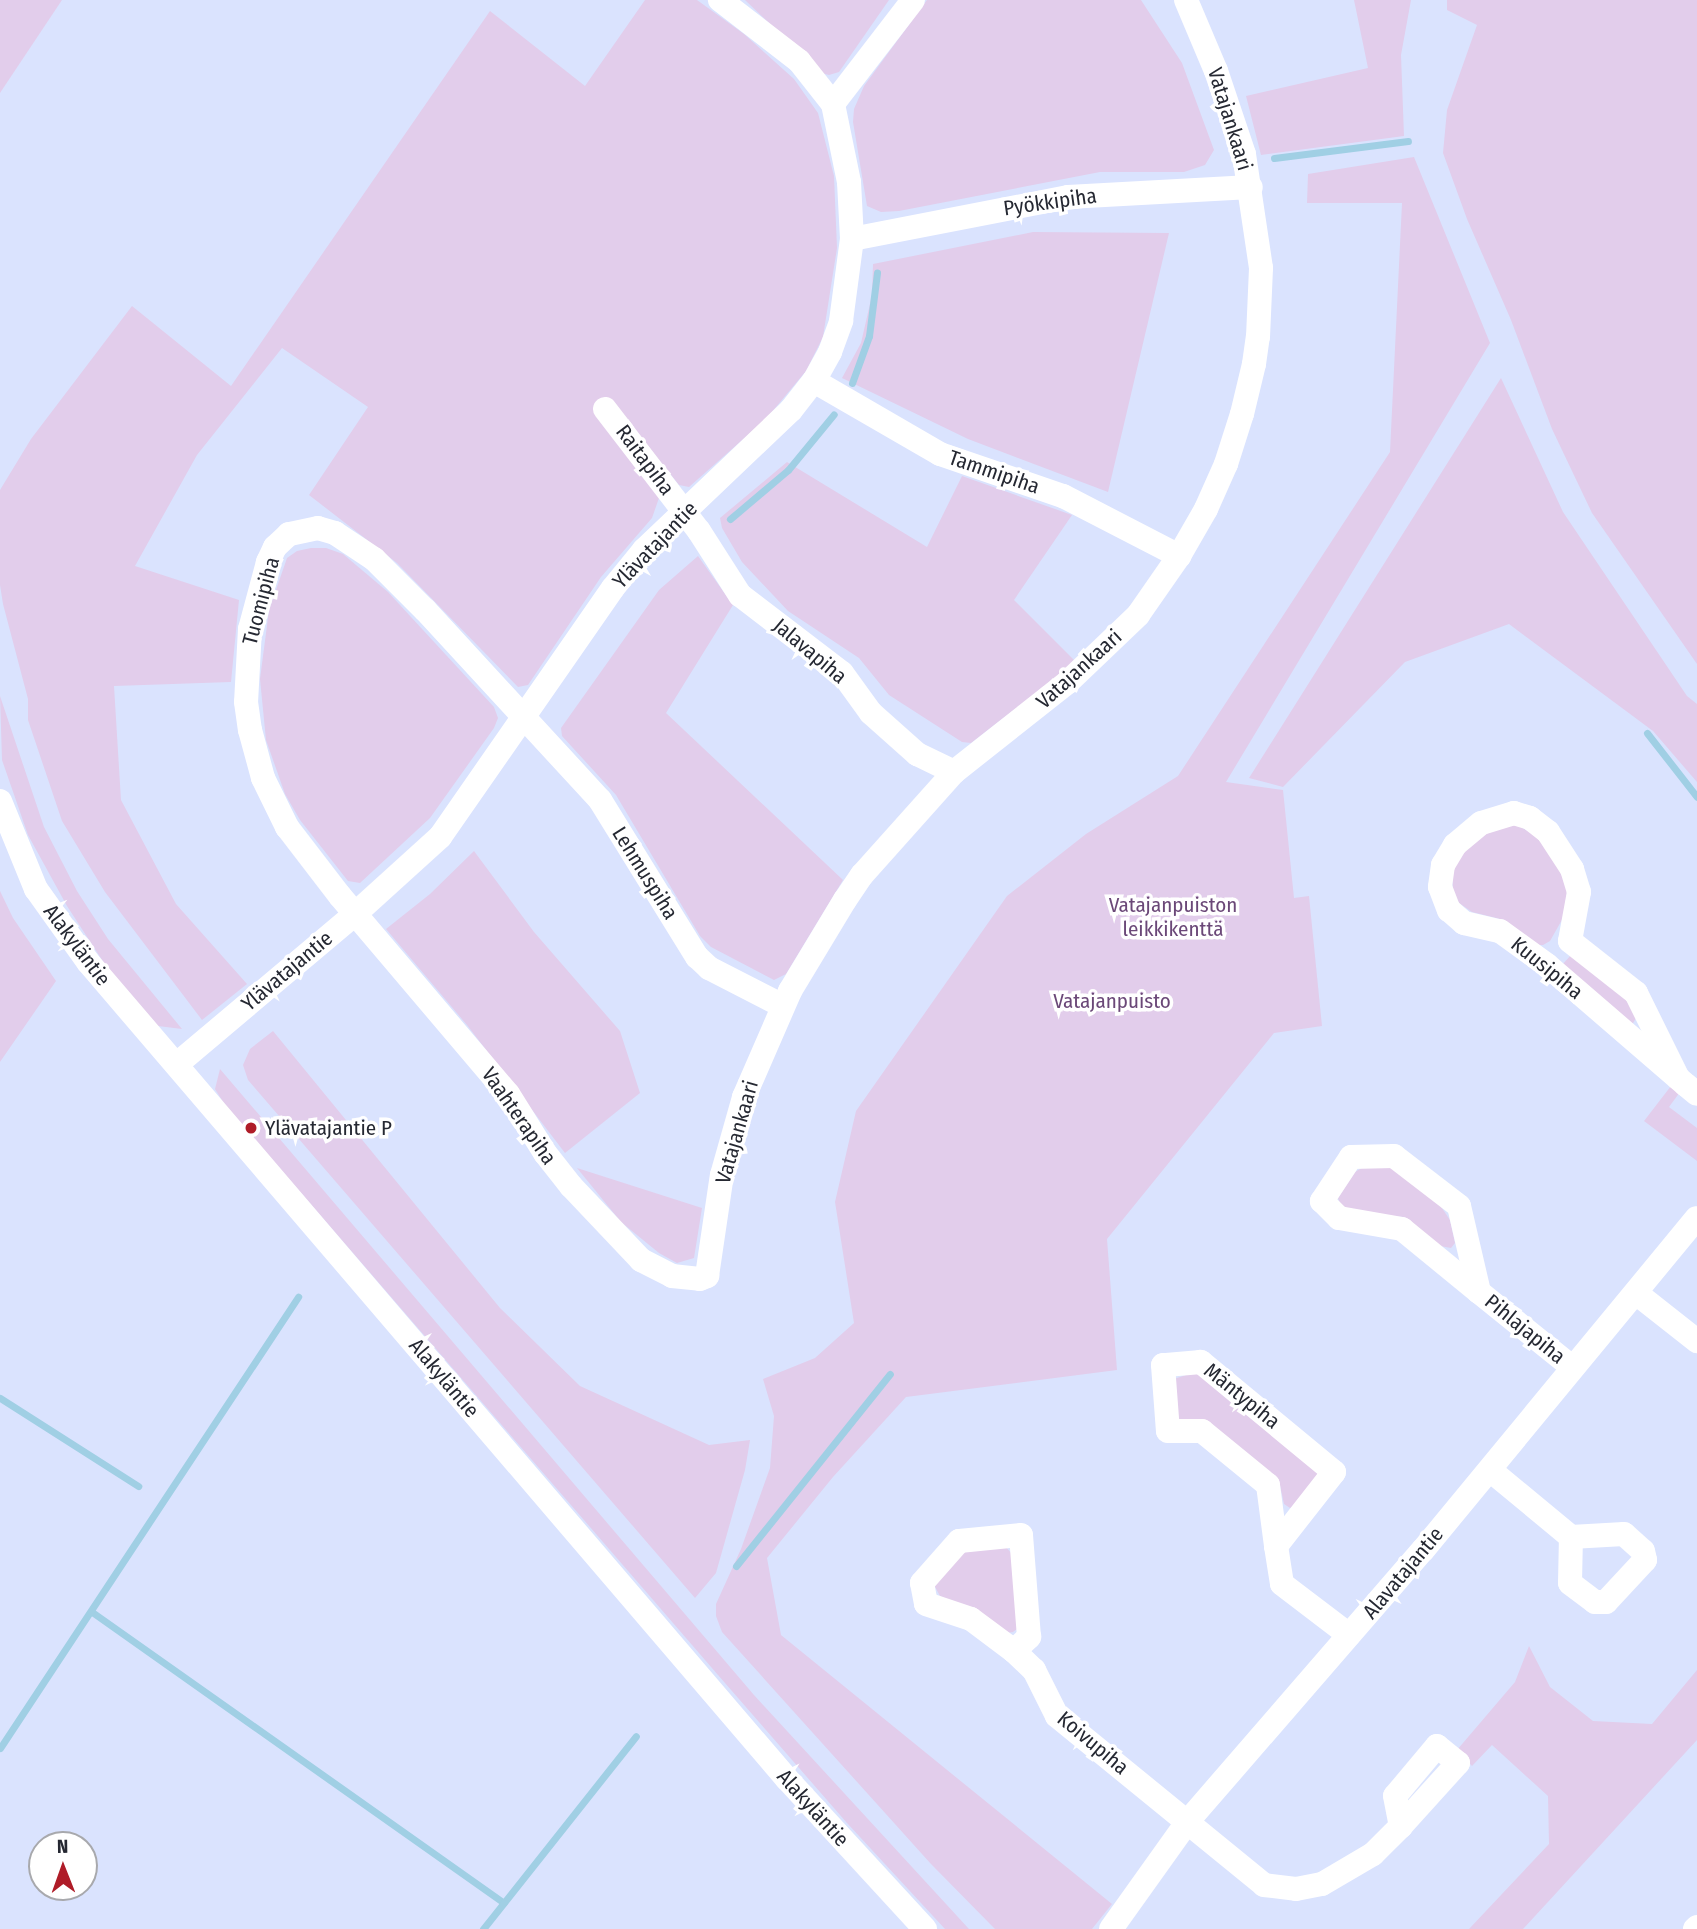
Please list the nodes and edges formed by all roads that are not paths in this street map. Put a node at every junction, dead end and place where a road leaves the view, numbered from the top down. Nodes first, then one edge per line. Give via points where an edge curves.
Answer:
1 (720, 0) edge
2 (913, 0) edge
3 (1186, 0) edge
4 (833, 104) junction
5 (1251, 187) junction
6 (852, 239) junction
7 (814, 381) junction
8 (605, 409) dead end
9 (684, 512) junction
10 (1179, 556) junction
11 (524, 719) junction
12 (954, 772) junction
13 (0, 802) edge
14 (355, 914) junction
15 (1570, 942) junction
16 (1546, 965) junction
17 (783, 1006) junction
18 (177, 1064) junction
19 (1688, 1086) edge
20 (1697, 1218) edge
21 (707, 1276) joint
22 (1479, 1292) junction
23 (1636, 1293) junction
24 (1697, 1341) edge
25 (1572, 1367) junction
26 (1490, 1470) junction
27 (1571, 1537) dead end
28 (1276, 1546) junction
29 (1349, 1635) junction
30 (1014, 1651) junction
31 (1188, 1821) junction
32 (1401, 1826) dead end
33 (925, 1929) edge
34 (1111, 1929) edge

1 - 4 street, Ylävatajantie via 799,61
2 - 4 street
3 - 5 street, Vatajankaari via 1237,129
4 - 6 street, Ylävatajantie via 849,182
5 - 6 street, Pyökkipiha via 1068,197
5 - 10 street, Vatajankaari via 1261,268 1254,364 1226,464
6 - 7 street, Ylävatajantie via 841,321
7 - 9 street, Ylävatajantie via 791,410
7 - 10 street, Tammipiha via 940,454 1063,496
8 - 9 street, Raitapiha
9 - 11 street, Ylävatajantie via 613,588
9 - 12 street, Jalavapiha via 740,595 842,673 871,713 917,754
10 - 12 street, Vatajankaari via 1138,615 1103,651
11 - 14 street, Ylävatajantie via 440,837
11 - 14 street, Tuomipiha via 425,610 352,542 318,528 289,534 275,547 248,642 245,681 250,730 263,778 287,827
11 - 17 street, Lehmuspiha via 600,800 697,957 709,968
12 - 17 street, Vatajankaari via 862,875
13 - 18 street, Alakyläntie via 21,858 53,917
14 - 18 street, Ylävatajantie
14 - 21 street, Vaahterapiha via 508,1094 571,1186 625,1244 656,1270 687,1279
15 - 16 street
15 - 16 street, Kuusipiha via 1579,892 1572,869 1548,832 1530,818 1499,815 1481,823 1455,845 1443,865 1440,887 1449,910 1464,923 1500,931
15 - 19 street, Kuusipiha via 1636,993
16 - 19 street, Kuusipiha
17 - 21 street, Vatajankaari via 732,1134
18 - 33 street, Alakyläntie via 760,1748
20 - 23 street, Alavatajantie
22 - 22 street, Pihlajapiha via 1402,1229 1339,1218 1322,1201 1351,1157 1394,1156 1459,1206
22 - 25 street, Pihlajapiha
23 - 24 street
23 - 25 street, Alavatajantie
25 - 26 street, Alavatajantie
26 - 27 street
26 - 29 street, Alavatajantie
28 - 28 street, Mäntypiha via 1269,1485 1202,1431 1168,1431 1163,1365 1201,1362 1334,1472
28 - 29 street, Mäntypiha via 1282,1584
29 - 31 street, Alavatajantie
30 - 30 street, Koivupiha via 971,1619 926,1604 922,1583 958,1541 1021,1535 1029,1637
30 - 31 street, Koivupiha via 1034,1670 1057,1716
31 - 32 street, Koivupiha via 1264,1885 1296,1889 1322,1884 1373,1854
31 - 34 street, Alavatajantie

